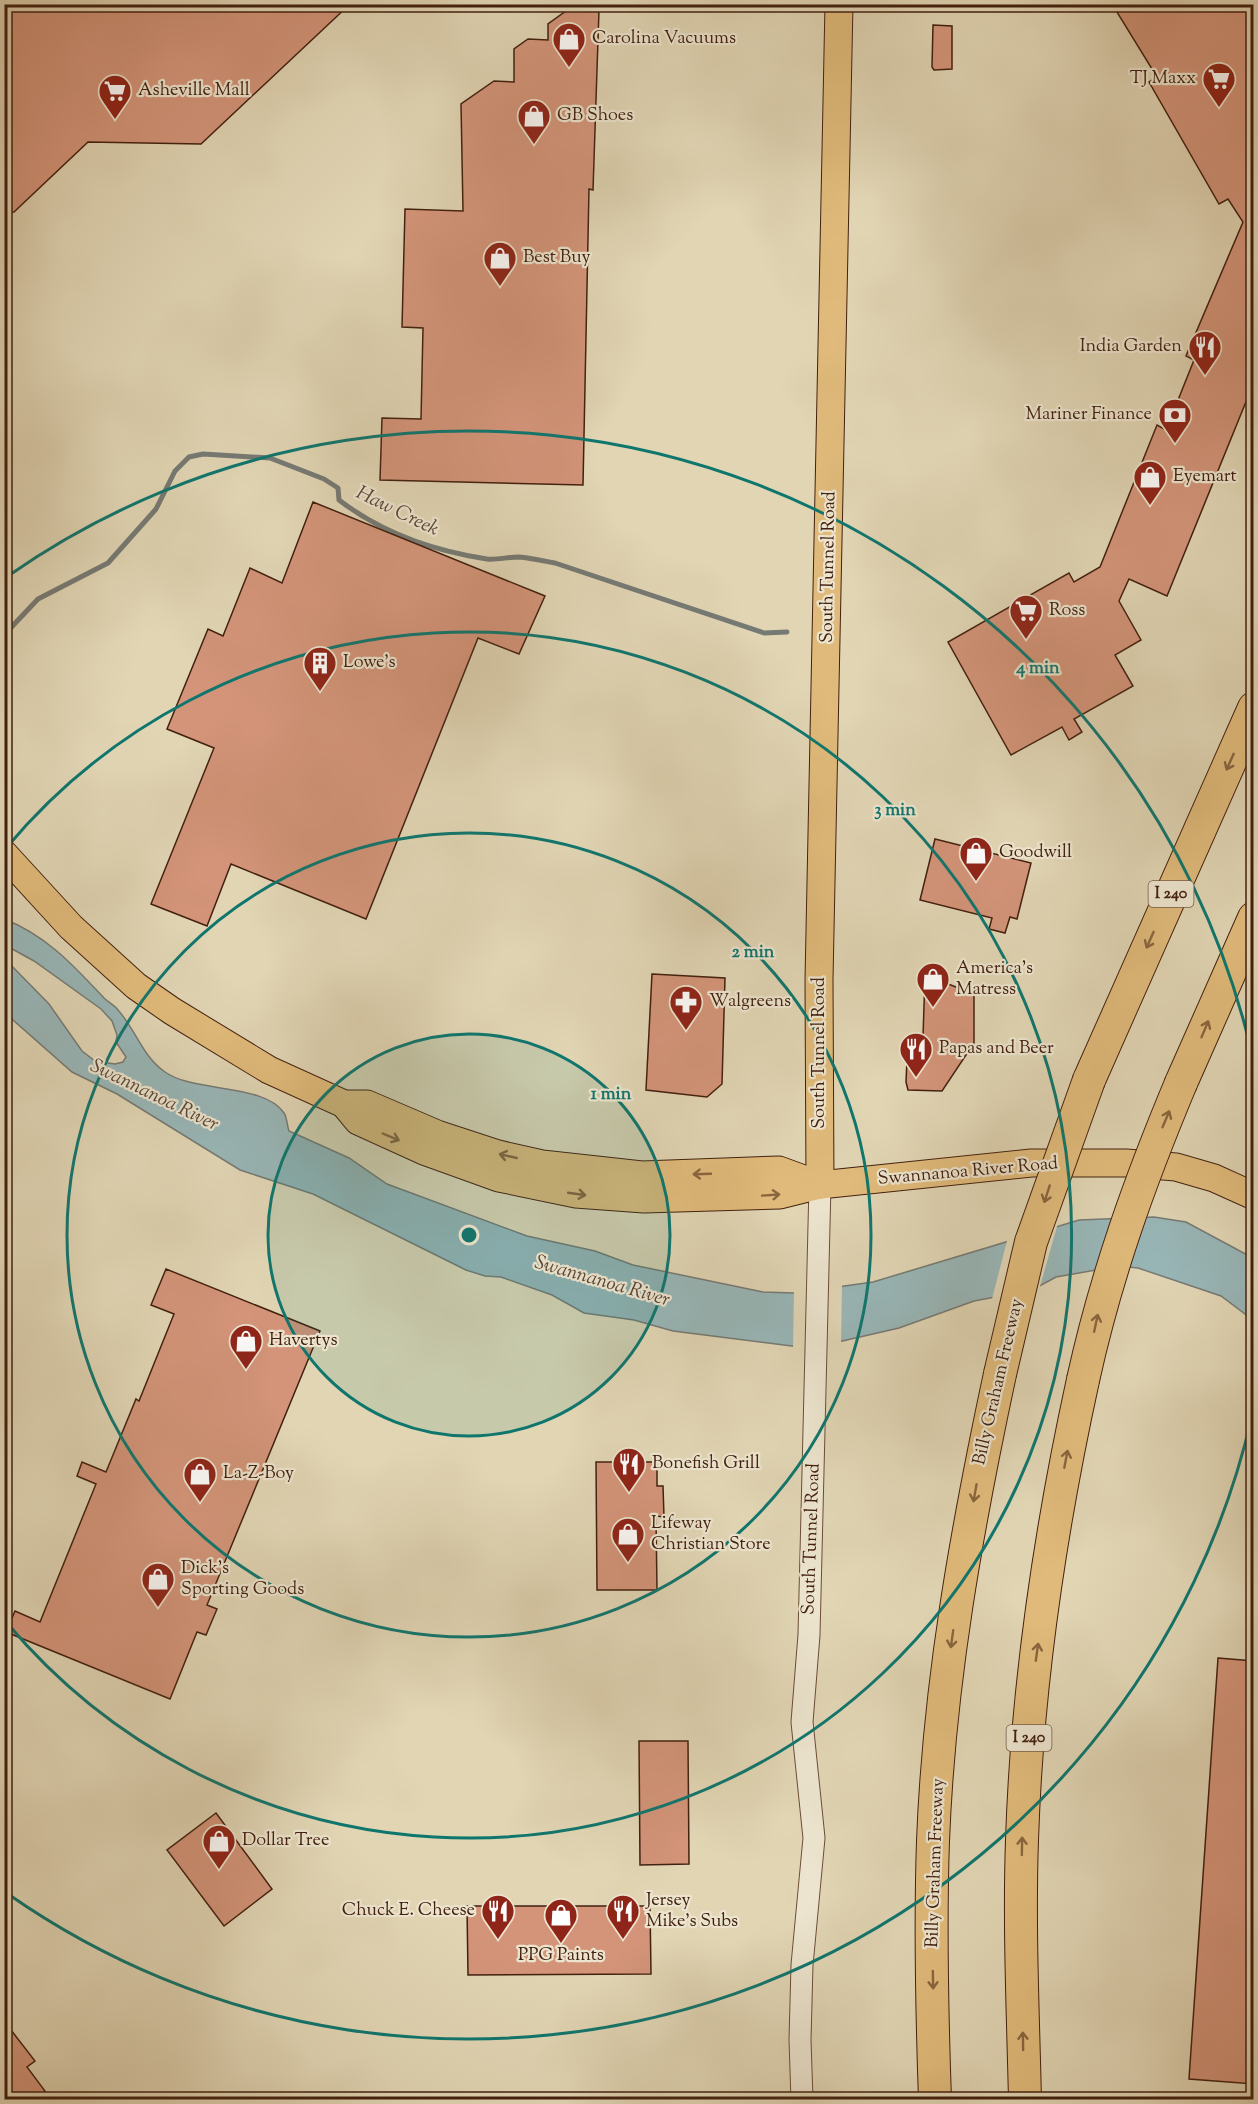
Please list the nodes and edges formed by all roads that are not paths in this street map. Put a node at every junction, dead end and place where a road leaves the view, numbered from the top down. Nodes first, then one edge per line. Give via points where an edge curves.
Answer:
1 (839, 4) edge
2 (1254, 708) edge
3 (4, 854) edge
4 (1254, 918) edge
5 (820, 1185) junction
6 (1254, 1196) edge
7 (802, 2100) edge
8 (935, 2100) edge
9 (1025, 2100) edge

1 - 5 main road, South Tunnel Road via 819,980
2 -> 8 highway, Billy Graham Freeway / I 240, bridge via 1089,1080 1031,1242 1000,1374 960,1581 943,1719 933,1840
3 - 5 main road, Swannanoa River Road via 71,927 136,986 269,1070 344,1104 367,1104 437,1134 542,1164 642,1175 779,1170
9 -> 4 highway, I 240, bridge via 1022,1840 1033,1686 1053,1534 1083,1380 1118,1243 1147,1163
5 - 6 main road, Swannanoa River Road via 1031,1163 1126,1163 1176,1167
5 - 7 street, South Tunnel Road via 809,1635 802,1722 814,1838 802,1965

